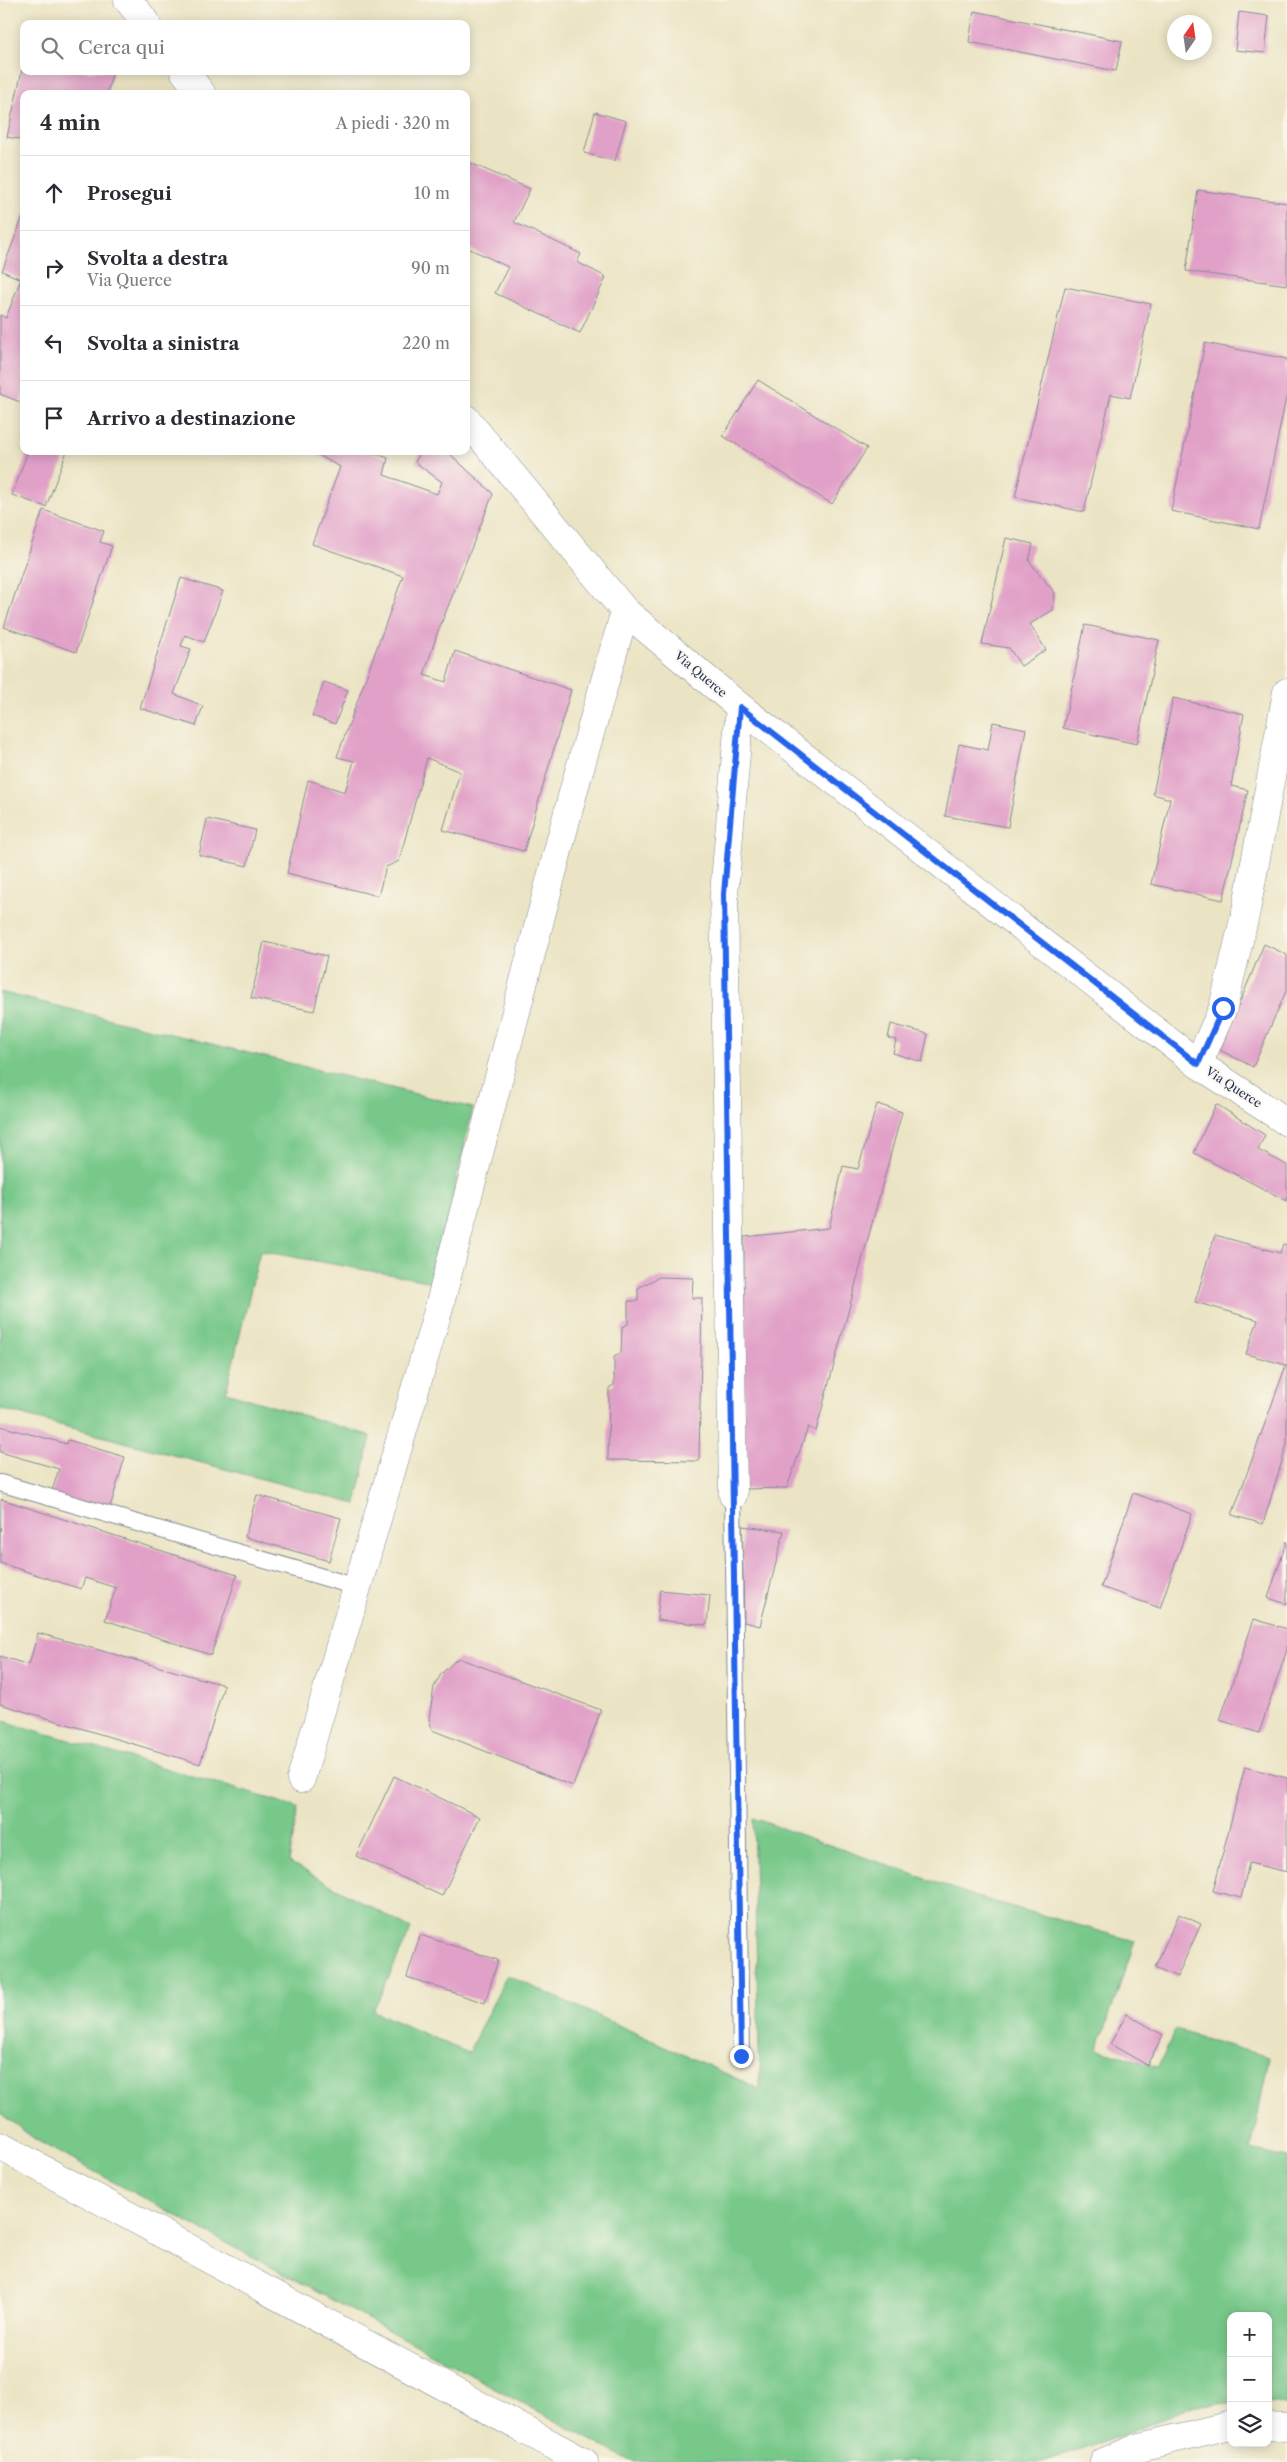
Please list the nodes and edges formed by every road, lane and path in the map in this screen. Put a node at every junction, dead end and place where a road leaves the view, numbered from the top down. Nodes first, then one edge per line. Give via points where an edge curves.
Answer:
1 (128, 0) edge
2 (144, 20) edge
3 (187, 75) edge
4 (199, 90) edge
5 (470, 424) edge
6 (625, 611) junction
7 (1287, 692) edge
8 (740, 707) junction
9 (1198, 1064) junction
10 (1287, 1122) edge
11 (0, 1483) edge
12 (733, 1495) joint
13 (357, 1587) junction
14 (301, 1779) dead end
15 (741, 2056) dead end
16 (0, 2146) edge
17 (1227, 2426) edge
18 (1272, 2426) edge
19 (1287, 2427) edge
20 (584, 2462) edge
21 (1104, 2462) edge

1 - 2 street
3 - 4 street
5 - 6 street, Via Querce
6 - 8 street, Via Querce
6 - 13 street via 574,789 438,1311
7 - 9 street via 1246,911 1223,1008
8 - 9 street, Via Querce
8 - 12 street via 724,894
9 - 10 street, Via Querce
11 - 13 lane
12 - 15 lane
13 - 14 street
16 - 20 street
17 - 21 street via 1140,2447
18 - 19 street

